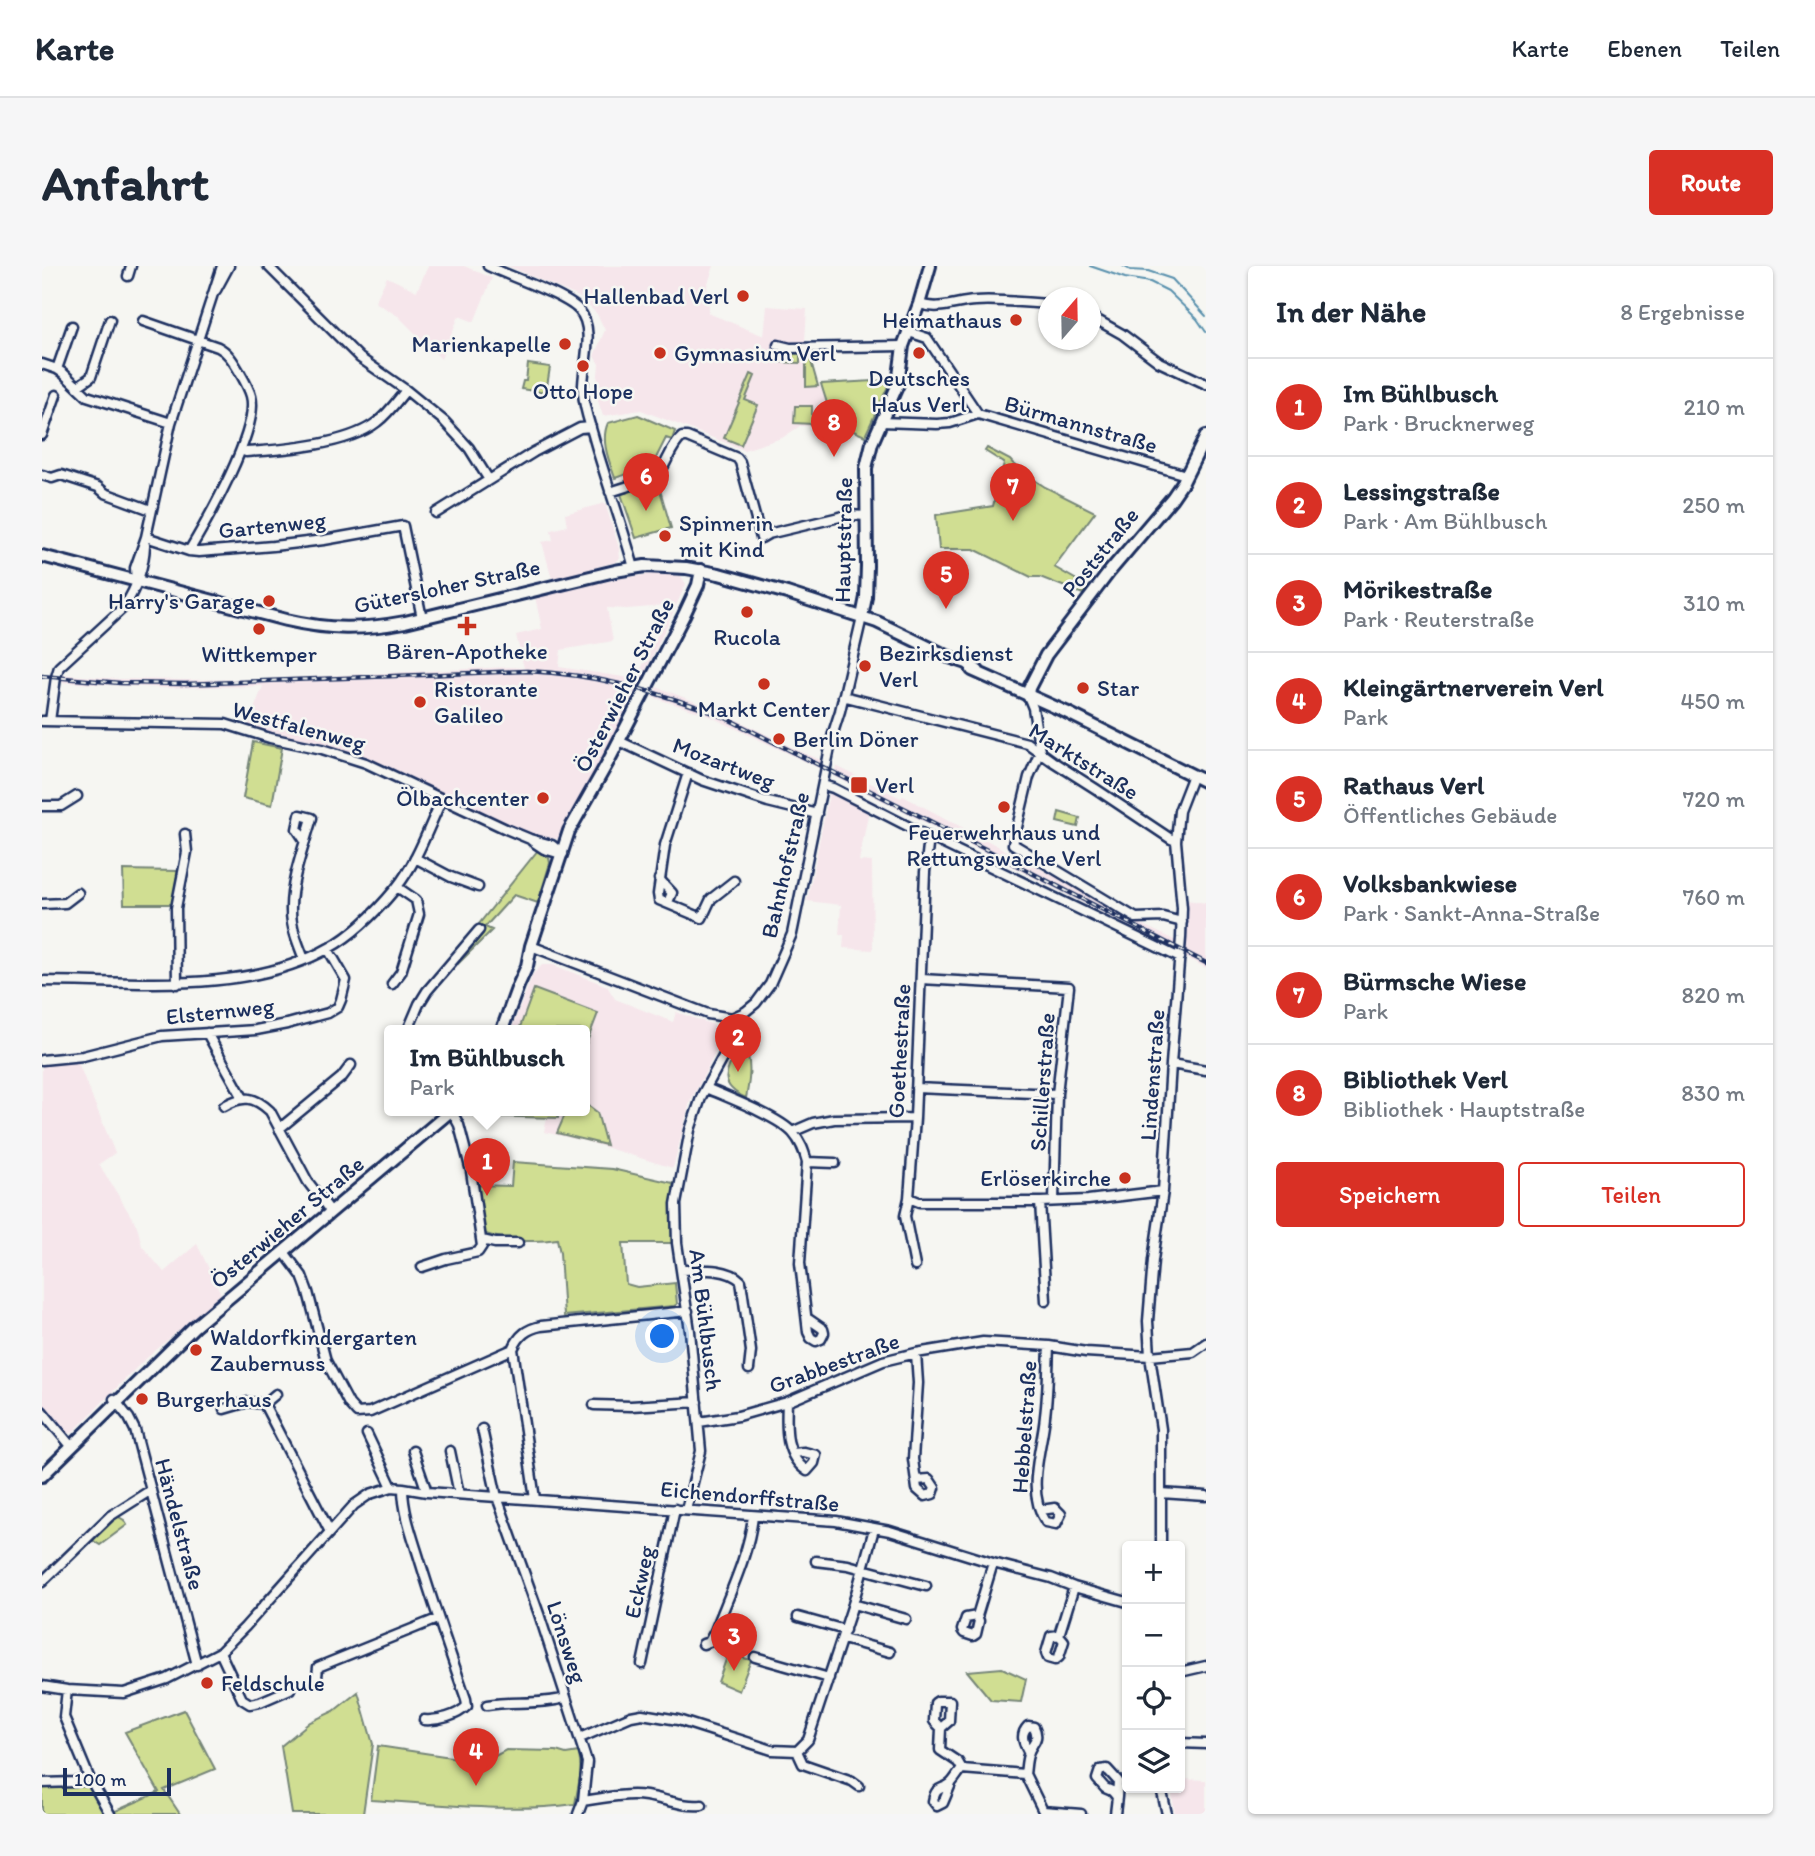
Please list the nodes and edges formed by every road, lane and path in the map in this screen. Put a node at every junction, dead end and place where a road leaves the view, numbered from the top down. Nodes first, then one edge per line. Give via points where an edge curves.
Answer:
1 (131, 266) edge
2 (222, 266) edge
3 (229, 266) edge
4 (268, 266) edge
5 (488, 266) edge
6 (930, 266) edge
7 (128, 276) dead end
8 (215, 293) junction
9 (1038, 303) edge
10 (919, 304) junction
11 (110, 320) dead end
12 (143, 321) dead end
13 (1101, 322) edge
14 (72, 326) dead end
15 (909, 332) junction
16 (197, 340) junction
17 (778, 345) dead end
18 (903, 346) junction
19 (42, 364) edge
20 (57, 369) junction
21 (1206, 384) edge
22 (78, 386) junction
23 (406, 390) junction
24 (56, 395) dead end
25 (978, 414) junction
26 (881, 422) junction
27 (171, 423) junction
28 (591, 427) junction
29 (42, 435) edge
30 (1206, 436) edge
31 (241, 450) junction
32 (42, 475) edge
33 (1186, 475) junction
34 (489, 480) junction
35 (610, 492) junction
36 (151, 510) junction
37 (436, 513) dead end
38 (866, 516) junction
39 (146, 537) junction
40 (189, 551) junction
41 (42, 556) edge
42 (634, 568) junction
43 (701, 570) junction
44 (136, 581) junction
45 (862, 617) junction
46 (422, 618) junction
47 (843, 696) junction
48 (1028, 696) junction
49 (46, 721) edge
50 (619, 740) junction
51 (1040, 751) junction
52 (688, 773) junction
53 (1192, 775) junction
54 (1206, 782) edge
55 (823, 785) junction
56 (77, 796) dead end
57 (442, 799) junction
58 (42, 806) edge
59 (817, 814) junction
60 (185, 834) dead end
61 (929, 837) junction
62 (305, 841) dead end
63 (1176, 841) junction
64 (563, 854) junction
65 (415, 858) junction
66 (734, 881) dead end
67 (397, 887) junction
68 (478, 887) dead end
69 (78, 893) dead end
70 (42, 904) edge
71 (1182, 922) junction
72 (479, 930) dead end
73 (531, 946) junction
74 (328, 949) junction
75 (1180, 958) junction
76 (304, 959) junction
77 (921, 979) junction
78 (42, 981) edge
79 (177, 984) junction
80 (392, 984) dead end
81 (732, 1018) junction
82 (410, 1025) edge
83 (504, 1025) edge
84 (207, 1033) junction
85 (42, 1060) edge
86 (1171, 1064) junction
87 (352, 1065) dead end
88 (1206, 1070) edge
89 (706, 1088) junction
90 (916, 1088) junction
91 (1057, 1094) junction
92 (243, 1098) junction
93 (224, 1106) dead end
94 (446, 1116) edge
95 (454, 1116) edge
96 (915, 1118) junction
97 (279, 1129) junction
98 (792, 1132) junction
99 (807, 1162) junction
100 (835, 1163) dead end
101 (1163, 1191) junction
102 (909, 1198) junction
103 (1054, 1201) junction
104 (1040, 1202) junction
105 (331, 1212) junction
106 (482, 1240) junction
107 (518, 1243) dead end
108 (284, 1252) junction
109 (915, 1266) dead end
110 (422, 1267) dead end
111 (681, 1270) junction
112 (1046, 1301) dead end
113 (688, 1311) junction
114 (807, 1318) dead end
115 (1206, 1343) edge
116 (1049, 1346) junction
117 (513, 1349) junction
118 (916, 1353) junction
119 (1150, 1356) junction
120 (749, 1369) dead end
121 (276, 1394) dead end
122 (116, 1401) junction
123 (697, 1402) junction
124 (787, 1402) junction
125 (264, 1404) junction
126 (594, 1405) dead end
127 (224, 1409) dead end
128 (43, 1415) edge
129 (699, 1422) junction
130 (482, 1429) dead end
131 (367, 1434) dead end
132 (71, 1446) junction
133 (413, 1451) dead end
134 (450, 1451) dead end
135 (793, 1454) dead end
136 (42, 1476) edge
137 (916, 1480) dead end
138 (392, 1488) junction
139 (403, 1488) junction
140 (151, 1490) junction
141 (427, 1492) junction
142 (1161, 1493) junction
143 (459, 1494) junction
144 (1206, 1496) edge
145 (497, 1497) junction
146 (535, 1499) junction
147 (675, 1509) junction
148 (685, 1510) junction
149 (1041, 1510) dead end
150 (753, 1516) junction
151 (874, 1529) junction
152 (329, 1530) junction
153 (1161, 1541) edge
154 (816, 1561) dead end
155 (993, 1563) junction
156 (864, 1568) junction
157 (42, 1582) edge
158 (926, 1586) dead end
159 (1074, 1587) junction
160 (1122, 1601) edge
161 (853, 1604) junction
162 (977, 1616) dead end
163 (797, 1617) dead end
164 (437, 1619) junction
165 (906, 1619) dead end
166 (844, 1634) junction
167 (1059, 1634) dead end
168 (703, 1644) dead end
169 (220, 1652) junction
170 (890, 1652) dead end
171 (755, 1657) dead end
172 (642, 1664) dead end
173 (197, 1665) junction
174 (1206, 1666) edge
175 (1185, 1671) edge
176 (317, 1677) dead end
177 (829, 1678) junction
178 (42, 1686) edge
179 (290, 1689) dead end
180 (67, 1690) junction
181 (565, 1698) junction
182 (487, 1705) dead end
183 (424, 1720) dead end
184 (941, 1728) dead end
185 (580, 1738) junction
186 (1185, 1743) edge
187 (1206, 1744) edge
188 (797, 1751) junction
189 (1028, 1751) dead end
190 (962, 1769) junction
191 (1025, 1774) junction
192 (89, 1777) junction
193 (42, 1783) edge
194 (951, 1784) dead end
195 (859, 1786) dead end
196 (1162, 1793) edge
197 (1116, 1797) dead end
198 (583, 1801) junction
199 (702, 1805) dead end
200 (1042, 1813) edge
201 (110, 1814) edge
202 (579, 1814) edge
203 (1081, 1814) edge
204 (1115, 1814) edge
205 (1167, 1814) edge

1 - 7 street
2 - 8 street
3 - 8 street
4 - 23 street via 360,358
5 - 28 street via 566,300 580,311 588,335 583,392
6 - 10 street, Hauptstraße
8 - 16 street
9 - 10 street via 973,300 946,307
10 - 15 street, Hauptstraße
11 - 22 street via 91,377
12 - 16 street
13 - 21 street via 1159,362
14 - 20 street
15 - 18 street, Hauptstraße
15 - 25 street via 926,338
16 - 27 street
16 - 31 street via 227,352 251,396
17 - 18 street
18 - 26 street, Hauptstraße via 898,383
19 - 20 street
20 - 22 street
22 - 27 street via 87,396
23 - 31 street via 378,422 357,434 293,449
23 - 34 street via 469,448
24 - 29 street
25 - 26 street, Bürmannstraße via 950,423
25 - 33 street, Bürmannstraße
26 - 38 street, Hauptstraße via 868,454
27 - 36 street
28 - 34 street via 580,428
28 - 35 street
30 - 33 street, Poststraße
31 - 40 street
32 - 36 street via 61,475
33 - 48 street, Poststraße via 1046,655
34 - 37 street
35 - 38 street via 658,475 682,437 737,458 761,538 848,515
35 - 42 street
36 - 39 street
38 - 45 street, Hauptstraße
39 - 40 street, Gartenweg
39 - 44 street via 135,568
40 - 46 street, Gartenweg via 273,546 403,526
41 - 44 street, Gütersloher Straße
42 - 43 street, Gütersloher Straße
42 - 46 street, Gütersloher Straße
43 - 45 street, Gütersloher Straße
43 - 50 street, Österwieher Straße via 695,593
44 - 46 street, Gütersloher Straße via 327,628 374,628
44 - 49 street via 124,607 59,667
45 - 47 street, Bahnhofstraße
45 - 48 street, Gütersloher Straße
47 - 51 street, Marktstraße via 1027,743
47 - 55 street, Bahnhofstraße
48 - 51 street
48 - 53 street, Gütersloher Straße
49 - 57 street, Westfalenweg via 225,724 366,763
50 - 52 street, Mozartweg
50 - 64 street, Österwieher Straße via 569,831
51 - 63 street, Marktstraße
51 - 71 street via 1013,844 1136,918
52 - 59 street, Mozartweg
52 - 66 street via 665,845 659,900 702,918 710,899
53 - 54 street, Gütersloher Straße
53 - 63 street, Lindenstraße
55 - 59 street, Bahnhofstraße
55 - 61 street
56 - 58 street via 61,806
57 - 64 street, Westfalenweg via 552,845
57 - 65 street
59 - 81 street, Bahnhofstraße via 787,948 756,1003
60 - 79 street via 187,852 176,908
61 - 75 street
61 - 77 street, Goethestraße
62 - 76 street via 291,911
63 - 71 street, Lindenstraße
64 - 73 street, Österwieher Straße
65 - 67 street
65 - 68 street
67 - 74 street via 369,917
67 - 80 street via 416,900 419,914 401,972
69 - 70 street via 65,903
71 - 75 street, Lindenstraße
72 - 82 street via 427,991
73 - 81 street via 692,1009
73 - 83 street, Österwieher Straße
74 - 76 street
74 - 84 street, Elsternweg via 346,981 338,1007 287,1024
75 - 86 street, Lindenstraße
76 - 79 street via 267,972
77 - 90 street, Goethestraße
77 - 91 street, Schillerstraße via 1069,987
78 - 79 street
81 - 89 street, Am Bühlbusch via 730,1044
84 - 85 street, Elsternweg via 162,1036 95,1054
84 - 92 street
86 - 88 street
86 - 101 street, Lindenstraße
87 - 97 street
89 - 98 street
89 - 111 street, Am Bühlbusch via 690,1130 676,1204
90 - 91 street
90 - 96 street, Goethestraße
91 - 103 street, Schillerstraße
92 - 93 street
92 - 97 street via 261,1103
94 - 105 street, Österwieher Straße
95 - 106 street via 471,1171
96 - 98 street via 834,1119
96 - 102 street, Goethestraße
97 - 105 street via 308,1182
98 - 99 street
99 - 100 street
99 - 114 street via 800,1263
101 - 103 street
101 - 119 street, Lindenstraße via 1149,1295
102 - 104 street via 919,1202
102 - 109 street, Goethestraße via 905,1216
103 - 104 street
104 - 112 street
105 - 108 street, Österwieher Straße
106 - 107 street
106 - 110 street via 478,1252
108 - 117 street via 302,1276 326,1361 357,1413 370,1412
108 - 122 street, Österwieher Straße via 139,1374
111 - 113 street, Am Bühlbusch
111 - 120 street via 721,1272 741,1281 751,1351
113 - 117 street via 531,1328
113 - 123 street, Am Bühlbusch
115 - 119 street, Grabbestraße via 1193,1352
116 - 118 street, Grabbestraße via 983,1342
116 - 119 street, Grabbestraße
116 - 149 street, Hebbelstraße via 1036,1480
117 - 146 street
118 - 124 street, Grabbestraße via 883,1361
118 - 137 street
119 - 142 street, Lindenstraße via 1161,1429
121 - 125 street
122 - 132 street, Österwieher Straße via 80,1431
122 - 140 street, Händelstraße via 135,1430
123 - 126 street
123 - 129 street, Am Bühlbusch
124 - 129 street, Grabbestraße
124 - 135 street via 788,1446
125 - 127 street via 248,1402
125 - 152 street
128 - 132 street
129 - 148 street, Am Bühlbusch via 701,1451
130 - 145 street
131 - 138 street
132 - 136 street, Österwieher Straße
133 - 141 street
134 - 143 street
138 - 139 street, Eichendorffstraße
138 - 152 street, Eichendorffstraße via 362,1499
139 - 141 street, Eichendorffstraße
139 - 164 street
140 - 157 street via 110,1517
140 - 173 street, Händelstraße
141 - 143 street, Eichendorffstraße
142 - 144 street
142 - 153 street, Lindenstraße
143 - 145 street, Eichendorffstraße
145 - 146 street, Eichendorffstraße
145 - 181 street, Lönsweg
146 - 147 street, Eichendorffstraße
147 - 148 street, Eichendorffstraße
147 - 172 street, Eckweg
148 - 150 street, Eichendorffstraße
150 - 151 street, Eichendorffstraße via 836,1521
150 - 168 street via 719,1621 709,1642
151 - 155 street, Eichendorffstraße
151 - 156 street
152 - 169 street, Eichendorffstraße
154 - 156 street
155 - 159 street, Eichendorffstraße
155 - 162 street
156 - 158 street
156 - 161 street
159 - 160 street, Eichendorffstraße
159 - 167 street
161 - 165 street
161 - 166 street
163 - 166 street
164 - 176 street via 318,1667
164 - 183 street via 467,1706 436,1721
166 - 170 street
166 - 177 street
169 - 173 street, Eichendorffstraße
169 - 179 street via 242,1699 250,1704
171 - 177 street
173 - 180 street, Eichendorffstraße via 124,1693
174 - 175 street
177 - 188 street via 808,1740
178 - 180 street, Eichendorffstraße
180 - 192 street via 64,1717
181 - 182 street
181 - 185 street, Lönsweg
184 - 190 street via 940,1750
185 - 188 street via 642,1714 678,1720 772,1751
185 - 198 street, Lönsweg via 587,1762
186 - 187 street
188 - 195 street via 803,1764
189 - 191 street
190 - 191 street
190 - 194 street
191 - 200 street
192 - 193 street
192 - 201 street
196 - 205 street
197 - 204 street
198 - 199 street via 644,1795
198 - 202 street, Lönsweg
200 - 203 street

